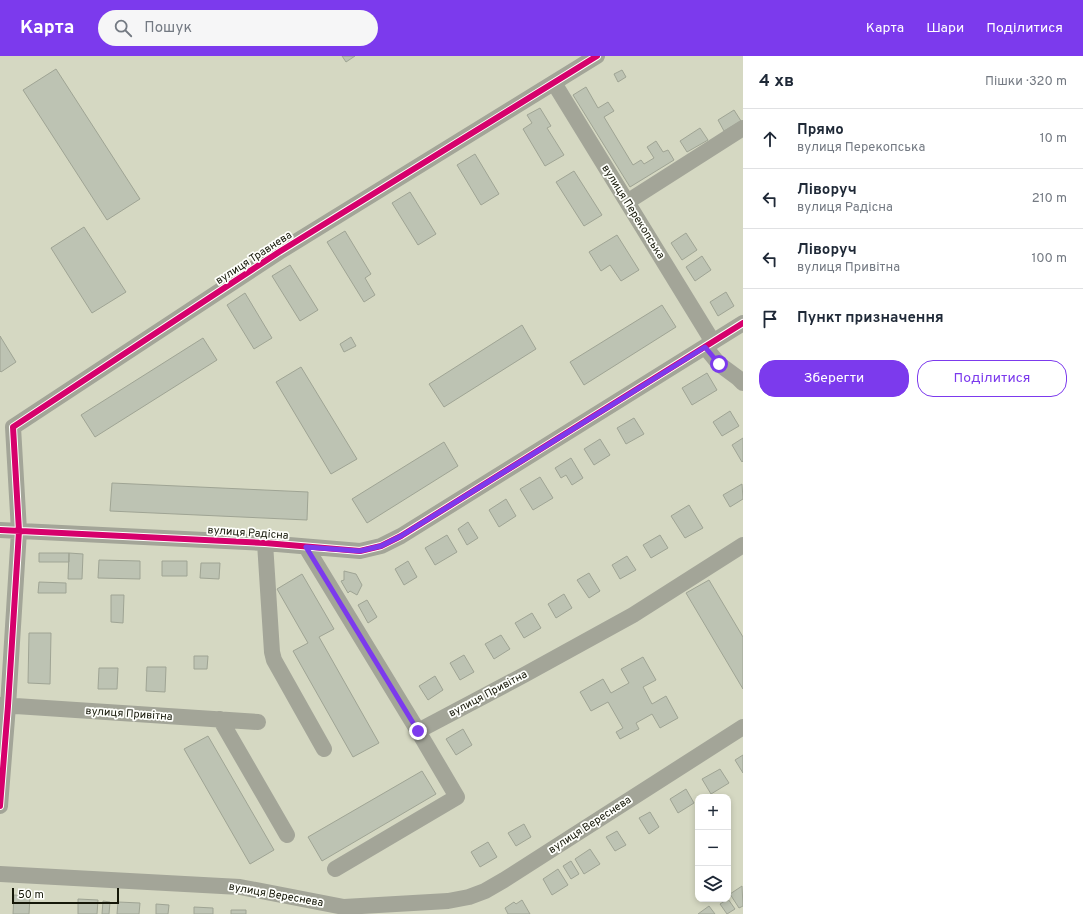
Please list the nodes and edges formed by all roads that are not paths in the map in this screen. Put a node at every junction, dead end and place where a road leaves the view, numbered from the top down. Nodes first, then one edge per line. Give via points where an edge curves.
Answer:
1 (597, 56) edge
2 (554, 83) junction
3 (743, 128) edge
4 (627, 202) junction
5 (743, 323) edge
6 (709, 344) junction
7 (743, 383) edge
8 (0, 530) edge
9 (19, 531) junction
10 (265, 543) junction
11 (743, 545) edge
12 (306, 547) junction
13 (4, 706) edge
14 (220, 719) junction
15 (258, 722) dead end
16 (743, 727) edge
17 (418, 731) junction
18 (324, 749) dead end
19 (0, 806) edge
20 (287, 835) dead end
21 (335, 869) dead end
22 (0, 874) edge
23 (344, 911) edge

1 - 2 street, вулиця Травнева
2 - 4 street, вулиця Перекопська
2 - 9 street, вулиця Травнева via 279,252 13,428
3 - 4 street
4 - 6 street, вулиця Перекопська
5 - 6 street, вулиця Радісна
6 - 7 street, вулиця Перекопська via 719,364
6 - 12 street, вулиця Радісна via 401,536 381,546 360,551
8 - 9 street, вулиця Радісна
9 - 10 street, вулиця Радісна
9 - 13 street
10 - 12 street, вулиця Радісна
10 - 18 street via 274,660
11 - 17 street, вулиця Привітна via 633,615
12 - 17 street
13 - 14 street, вулиця Привітна
13 - 19 street
14 - 15 street, вулиця Привітна
14 - 20 street
16 - 23 street, вулиця Вереснева via 485,891 448,901
17 - 21 street via 457,797
22 - 23 street, вулиця Вереснева via 240,887

